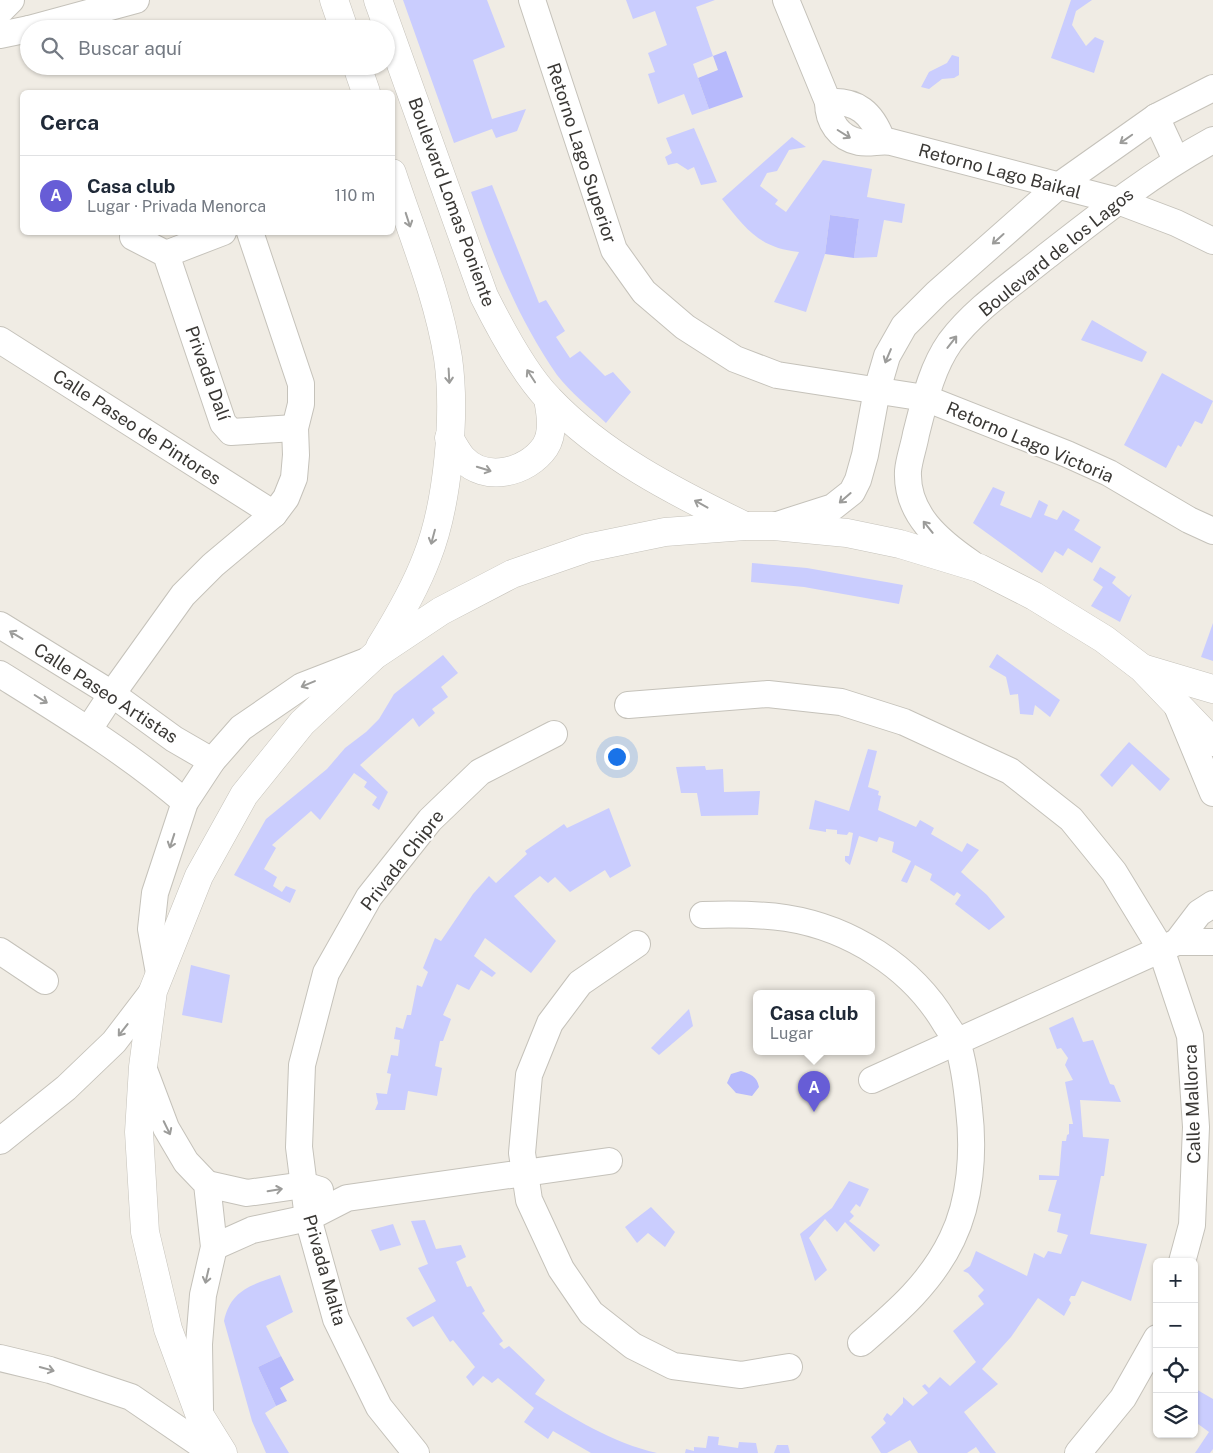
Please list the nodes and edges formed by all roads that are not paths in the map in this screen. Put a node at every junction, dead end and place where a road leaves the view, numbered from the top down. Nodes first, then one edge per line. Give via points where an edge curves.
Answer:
1 (11, 0) edge
2 (136, 0) edge
3 (334, 0) edge
4 (378, 0) edge
5 (532, 0) edge
6 (786, 0) edge
7 (0, 11) edge
8 (62, 20) edge
9 (341, 20) edge
10 (385, 20) edge
11 (20, 31) edge
12 (0, 35) edge
13 (395, 47) edge
14 (360, 75) edge
15 (1213, 88) edge
16 (365, 90) edge
17 (1156, 117) junction
18 (1213, 140) edge
19 (1176, 160) junction
20 (395, 183) edge
21 (1057, 187) junction
22 (1118, 201) junction
23 (214, 235) edge
24 (251, 235) edge
25 (133, 237) dead end
26 (1213, 241) edge
27 (166, 254) junction
28 (0, 340) edge
29 (877, 390) junction
30 (924, 398) junction
31 (548, 399) junction
32 (295, 428) junction
33 (449, 438) junction
34 (274, 514) junction
35 (744, 526) junction
36 (774, 526) junction
37 (1213, 531) edge
38 (980, 568) junction
39 (0, 625) edge
40 (372, 657) junction
41 (1142, 668) junction
42 (0, 674) edge
43 (1213, 689) edge
44 (112, 694) junction
45 (1176, 704) junction
46 (628, 705) dead end
47 (89, 729) junction
48 (554, 734) dead end
49 (1213, 742) edge
50 (212, 760) junction
51 (1213, 793) edge
52 (185, 802) junction
53 (1213, 904) edge
54 (703, 915) dead end
55 (1213, 942) edge
56 (637, 944) dead end
57 (1169, 946) junction
58 (0, 951) edge
59 (44, 982) dead end
60 (156, 982) junction
61 (956, 1042) junction
62 (143, 1067) junction
63 (872, 1080) dead end
64 (0, 1141) edge
65 (609, 1161) dead end
66 (524, 1174) junction
67 (207, 1184) junction
68 (304, 1185) junction
69 (348, 1198) junction
70 (308, 1218) junction
71 (214, 1247) junction
72 (1183, 1258) edge
73 (861, 1344) dead end
74 (1153, 1345) edge
75 (0, 1358) edge
76 (789, 1367) dead end
77 (200, 1416) junction
78 (213, 1453) edge
79 (223, 1453) edge
80 (416, 1453) edge
81 (1078, 1453) edge

1 - 7 street
2 - 8 street
3 - 9 street
10 -> 4 street, Boulevard Lomas Poniente
5 - 29 street, Retorno Lago Superior via 614,250 644,292 685,327 735,359 777,375
6 - 21 street, Retorno Lago Baikal via 828,102 845,101 858,107 878,128 882,140
11 - 12 street
31 -> 13 street, Boulevard Lomas Poniente via 497,323 484,296
14 - 16 street
15 - 17 street
17 - 19 street
17 -> 21 street
18 - 19 street, Boulevard de los Lagos
19 - 22 street, Boulevard de los Lagos
20 -> 33 street via 438,312 446,350
21 - 22 street, Retorno Lago Baikal
21 -> 29 street via 904,326 887,356
22 - 26 street, Retorno Lago Baikal
30 -> 22 street, Boulevard de los Lagos via 950,342 989,302
23 - 27 street
24 - 32 street via 301,384 301,404
25 - 27 street
27 - 32 street, Privada Dalí via 222,423 231,432
28 - 34 street, Calle Paseo de Pintores
29 - 30 street, Retorno Lago Superior
29 -> 36 street via 865,455 852,492 833,507
30 - 37 street, Retorno Lago Victoria via 1109,473
38 -> 30 street, Boulevard de los Lagos via 933,533 922,520 908,488 908,469
33 -> 31 street via 462,458 483,471 507,473 529,464 546,446 552,423
35 -> 31 street, Boulevard Lomas Poniente via 630,464 589,435
32 - 34 street via 294,478 286,498
33 -> 40 street via 441,508 428,555 405,607
34 - 44 street via 183,595
35 - 36 street
35 - 40 street via 665,532 578,551 512,574 441,610
36 - 38 street via 873,538
38 - 41 street via 1088,629
44 -> 39 street, Calle Paseo Artistas
40 -> 50 street via 302,686 242,728
40 - 60 street via 302,723 244,795 199,876
41 - 43 street
41 - 45 street
42 -> 47 street
44 - 47 street
44 - 50 street, Calle Paseo Artistas via 174,739
45 - 49 street
45 - 51 street
46 - 57 street, Calle Mallorca via 768,694 841,702 904,722 963,748 1010,771 1072,819
47 - 52 street via 151,773
48 - 68 street, Privada Chipre via 480,772 430,820 369,897 326,973 302,1064 300,1147
50 - 52 street
52 -> 60 street via 155,893 151,928
53 - 57 street via 1199,913
54 - 61 street via 751,914 788,919 828,930 862,945 890,961 914,982 936,1007
55 - 57 street
56 - 66 street via 580,983 550,1022 529,1075 522,1153
57 - 61 street
57 - 72 street, Calle Mallorca via 1190,1036 1196,1127 1192,1225
58 - 59 street
60 - 62 street
60 -> 64 street via 114,1042 73,1082
61 - 63 street
61 - 73 street via 967,1092 972,1161 964,1202 955,1229 934,1269 912,1299
62 -> 67 street via 166,1128 186,1162
62 - 77 street via 139,1132 145,1232 168,1329
65 - 66 street
66 - 69 street
66 - 76 street via 529,1200 560,1269 591,1314 632,1346 673,1366 741,1375
67 -> 68 street via 247,1193
67 - 71 street
68 - 69 street
68 - 70 street, Privada Malta
69 - 70 street
70 - 71 street via 252,1230
70 - 80 street, Privada Malta via 336,1319 379,1407
71 -> 77 street via 203,1295 199,1344
74 - 81 street via 1123,1398
75 -> 78 street via 50,1370 131,1397
77 - 79 street

